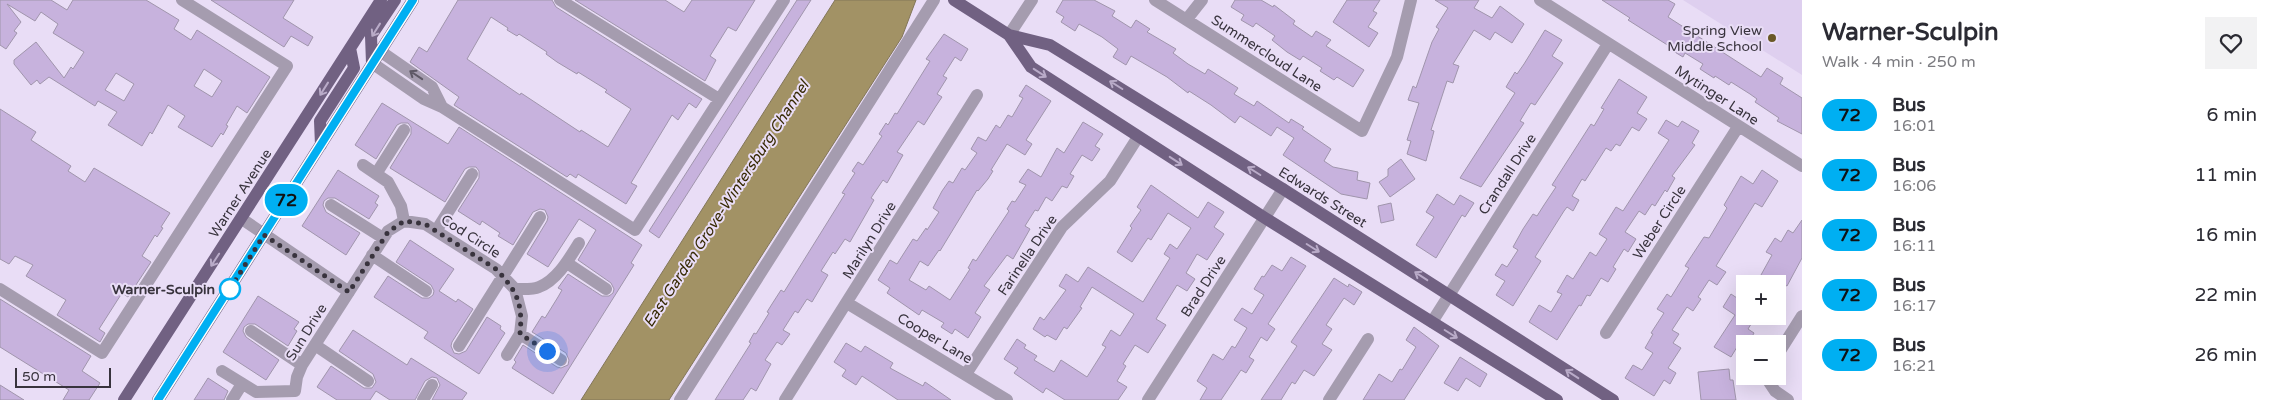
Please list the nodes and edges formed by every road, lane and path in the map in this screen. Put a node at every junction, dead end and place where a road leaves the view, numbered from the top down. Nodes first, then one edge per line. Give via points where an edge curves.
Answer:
1 (182, 0) edge
2 (381, 0) edge
3 (395, 0) edge
4 (413, 0) edge
5 (560, 0) edge
6 (784, 0) edge
7 (934, 0) edge
8 (954, 0) edge
9 (1032, 0) edge
10 (1155, 0) edge
11 (1202, 0) edge
12 (1411, 0) edge
13 (1540, 0) edge
14 (1187, 19) junction
15 (1009, 35) junction
16 (1608, 44) junction
17 (350, 48) junction
18 (380, 51) junction
19 (372, 63) junction
20 (977, 95) dead end
21 (719, 99) junction
22 (442, 107) junction
23 (1738, 127) junction
24 (404, 130) dead end
25 (1138, 137) junction
26 (321, 145) junction
27 (363, 165) dead end
28 (1802, 166) edge
29 (376, 174) junction
30 (472, 174) dead end
31 (1283, 189) junction
32 (331, 205) dead end
33 (540, 217) dead end
34 (1265, 218) junction
35 (242, 219) junction
36 (404, 221) junction
37 (436, 231) junction
38 (264, 235) junction
39 (383, 238) junction
40 (579, 243) dead end
41 (372, 255) junction
42 (567, 263) junction
43 (503, 276) junction
44 (0, 289) edge
45 (515, 289) junction
46 (606, 289) dead end
47 (426, 291) dead end
48 (349, 292) junction
49 (1449, 294) junction
50 (847, 302) junction
51 (1802, 316) edge
52 (1432, 322) junction
53 (251, 331) dead end
54 (1606, 333) dead end
55 (520, 334) junction
56 (1368, 339) dead end
57 (1786, 341) edge
58 (314, 346) junction
59 (458, 346) dead end
60 (507, 355) dead end
61 (561, 360) dead end
62 (302, 365) junction
63 (222, 371) dead end
64 (966, 374) junction
65 (368, 381) dead end
66 (242, 384) junction
67 (432, 385) dead end
68 (1772, 385) edge
69 (298, 396) edge
70 (124, 400) edge
71 (158, 400) edge
72 (232, 400) edge
73 (423, 400) edge
74 (680, 400) edge
75 (785, 400) edge
76 (1007, 400) edge
77 (1148, 400) edge
78 (1329, 400) edge
79 (1557, 400) edge
80 (1613, 400) edge
81 (1788, 400) edge

1 - 44 street via 287,66 102,353
2 - 17 main road, Warner Avenue
3 -> 19 main road via 371,36
4 - 18 main road
5 - 21 street
6 - 21 street
7 - 74 street
8 - 15 main road, Edwards Street
9 - 15 street
10 - 14 street, Summercloud Lane
11 - 14 street
12 - 14 street, Summercloud Lane via 1397,57 1362,131
13 - 16 street, Mytinger Lane
15 -> 25 main road, Edwards Street via 1031,67
31 -> 15 main road, Edwards Street via 1050,45
16 - 23 street, Mytinger Lane
16 - 49 street, Crandall Drive
17 - 26 main road via 354,68 320,121
17 -> 35 main road, Warner Avenue
18 - 19 main road
22 -> 18 street via 432,86
19 - 22 street via 424,99
19 - 26 main road
20 - 50 street, Marilyn Drive
21 - 22 street via 635,230
23 - 28 street, Mytinger Lane
23 - 54 street, Weber Circle
24 - 29 street
25 -> 34 main road, Edwards Street
25 - 64 street, Farinella Drive via 1110,181 1062,227
26 - 38 main road
27 - 29 street
29 - 36 street via 388,182 401,206
30 - 37 street
31 - 34 street, Brad Drive
49 -> 31 main road, Edwards Street
32 - 39 street
33 - 43 street
34 -> 52 main road, Edwards Street
34 - 77 street, Brad Drive
35 - 38 street
35 -> 70 main road, Warner Avenue
36 - 37 street, Cod Circle via 425,224
36 - 39 street, Sun Drive
37 - 43 street, Cod Circle
38 - 48 street
38 - 71 main road
39 - 41 street, Sun Drive
40 - 42 street
41 - 47 street
41 - 48 street, Sun Drive
42 - 45 street via 538,288
42 - 46 street
43 - 45 street, Cod Circle
43 - 59 street
45 - 55 street via 522,316
48 - 58 street, Sun Drive
49 - 52 street, Crandall Drive
80 -> 49 main road, Edwards Street
50 - 64 street, Cooper Lane
50 - 75 street, Marilyn Drive
51 - 57 street
52 -> 79 main road, Edwards Street
53 - 62 street
55 - 60 street
55 - 61 street
56 - 78 street
58 - 62 street, Sun Drive
58 - 65 street
62 - 69 street, Sun Drive via 296,377
63 - 66 street
64 - 76 street, Cooper Lane
66 - 69 street via 256,392
66 - 72 street
67 - 73 street
68 - 81 street via 1775,391

